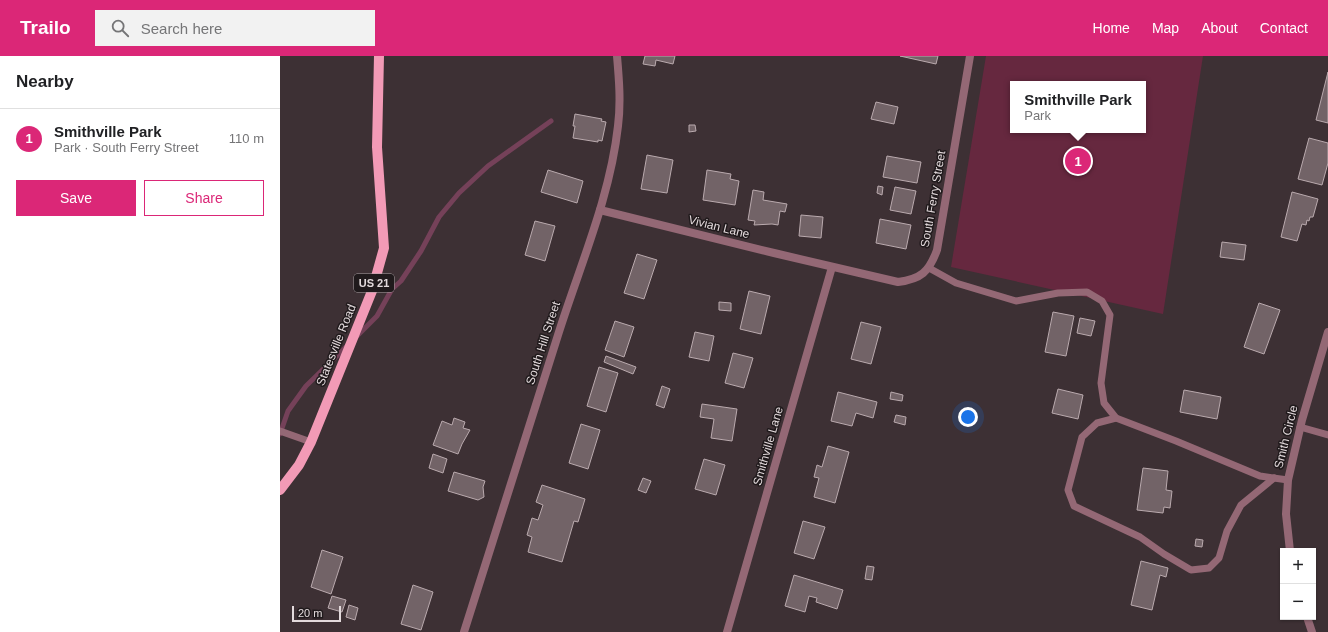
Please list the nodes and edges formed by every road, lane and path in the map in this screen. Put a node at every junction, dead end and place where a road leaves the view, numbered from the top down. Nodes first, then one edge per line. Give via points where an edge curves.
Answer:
1 (379, 56) edge
2 (617, 56) edge
3 (970, 56) edge
4 (600, 210) junction
5 (832, 267) junction
6 (928, 268) junction
7 (1328, 332) edge
8 (1116, 418) junction
9 (1300, 427) junction
10 (280, 431) edge
11 (1328, 435) edge
12 (311, 442) junction
13 (1274, 478) junction
14 (1288, 480) junction
15 (280, 490) edge
16 (1290, 548) edge
17 (1308, 620) edge
18 (464, 632) edge
19 (727, 632) edge
20 (1312, 632) edge

1 - 12 main road, Statesville Road / US 21 via 377,147 384,248 372,291
2 - 4 street, South Hill Street via 620,94 618,124 610,178
3 - 6 street, South Ferry Street via 937,250
4 - 5 street, Vivian Lane
4 - 18 street, South Hill Street
5 - 6 street, South Ferry Street via 898,282 917,277
5 - 19 street, Smithville Lane
6 - 8 lane via 956,283 1016,301 1058,293 1087,292 1102,301 1110,315 1101,383 1104,403
7 - 9 street, Smith Circle
8 - 13 lane via 1260,476
8 - 13 lane via 1097,423 1082,437 1068,490 1074,506 1140,537 1191,570 1209,568 1219,558 1227,532 1242,505
9 - 11 lane
9 - 14 street, Smith Circle
10 - 12 lane
12 - 15 main road, Statesville Road / US 21 via 299,465
13 - 14 lane
14 - 16 street, Smith Circle via 1286,514
17 - 20 street

